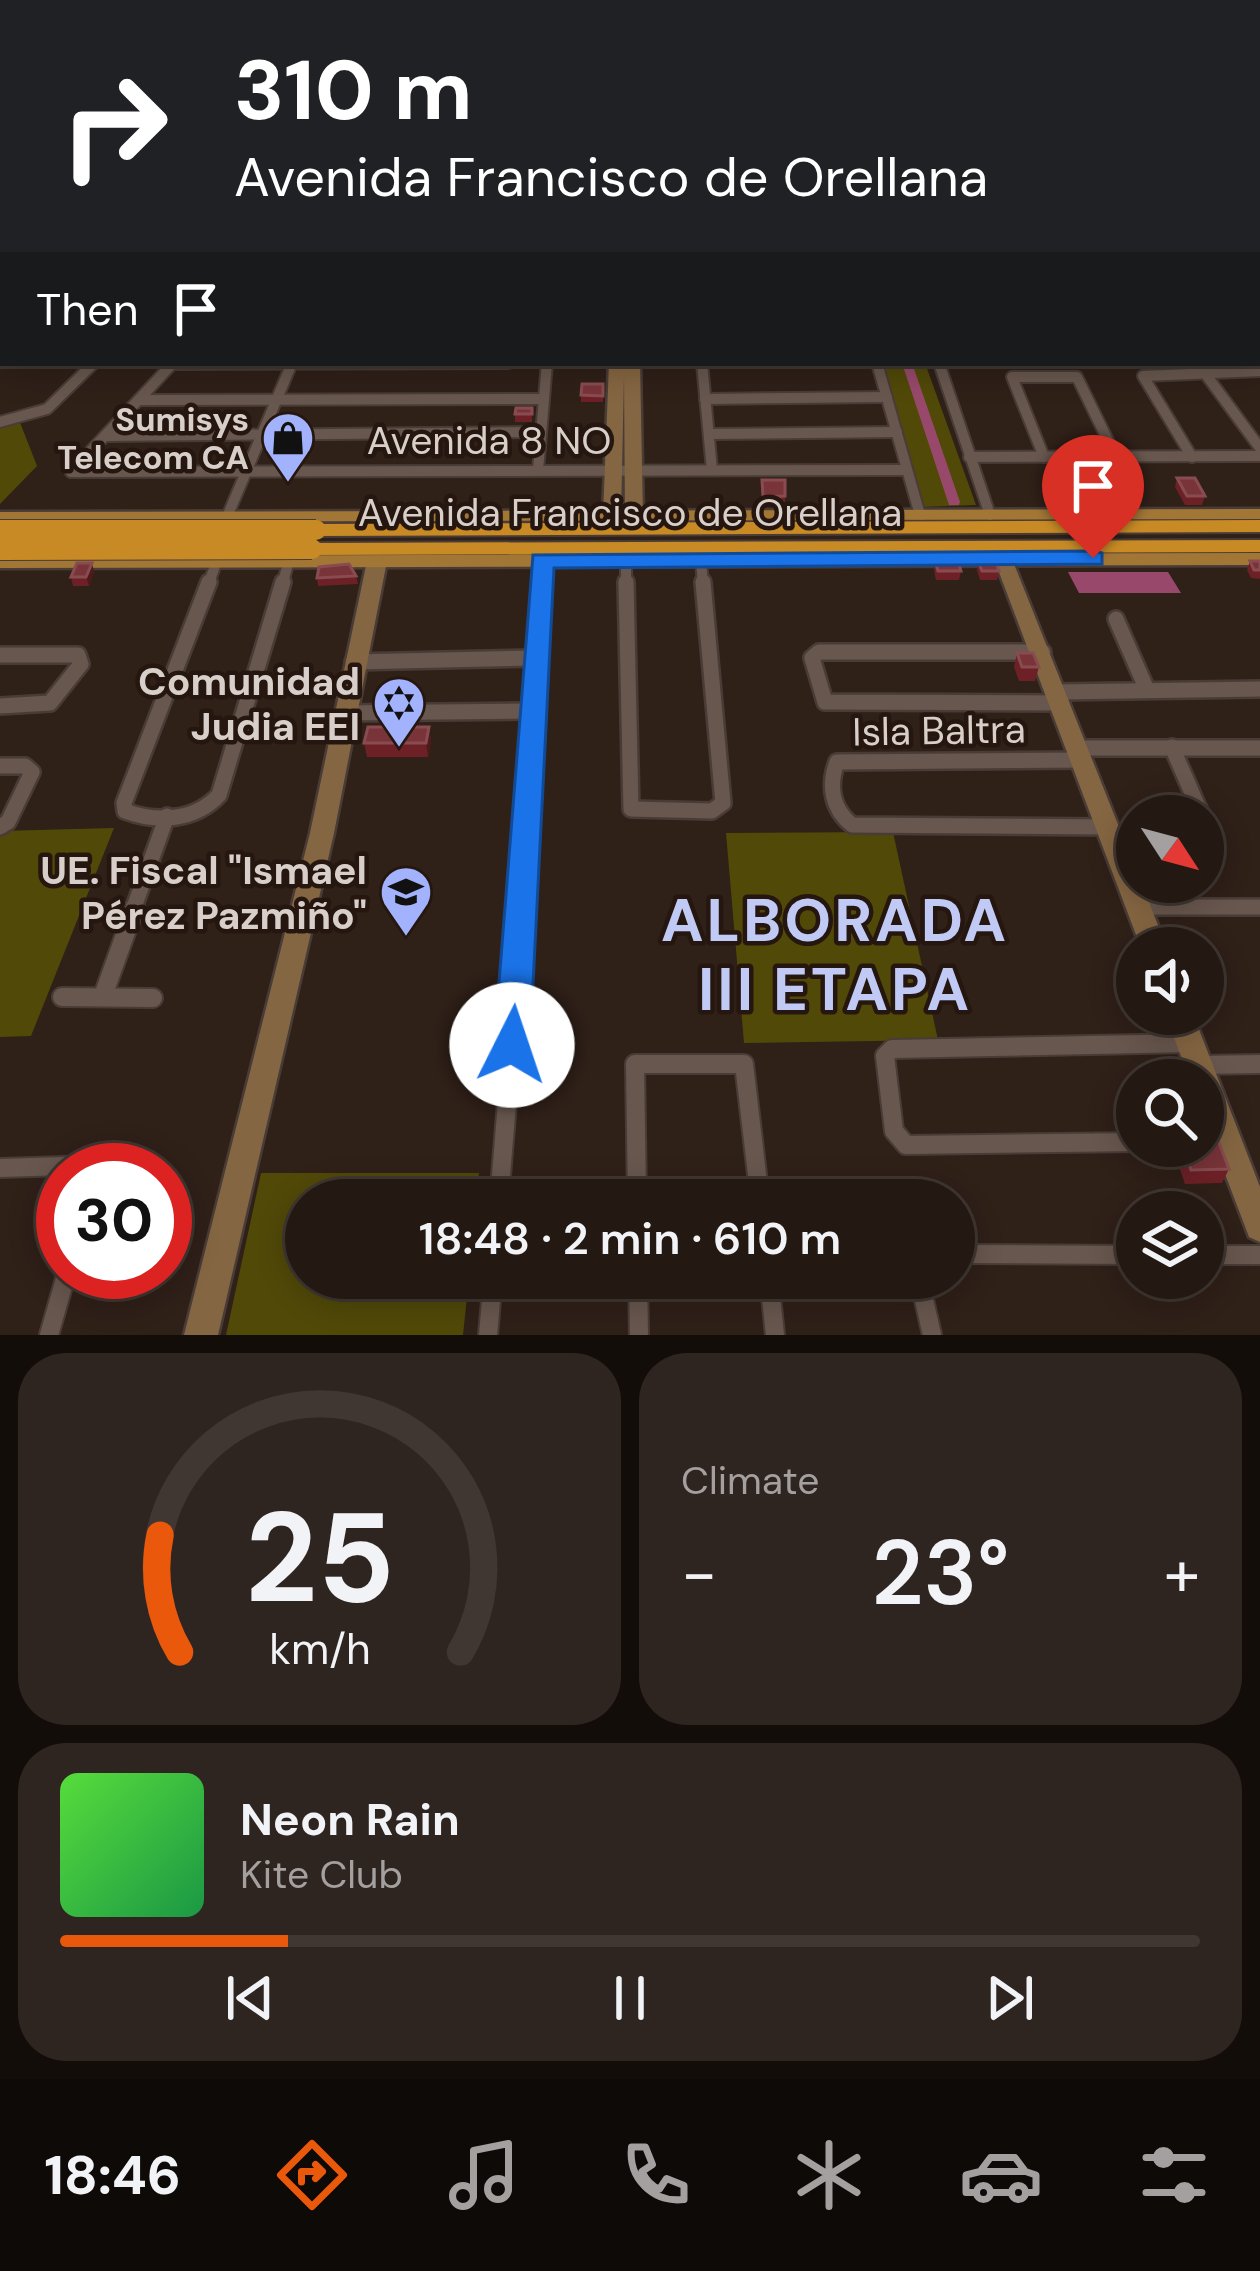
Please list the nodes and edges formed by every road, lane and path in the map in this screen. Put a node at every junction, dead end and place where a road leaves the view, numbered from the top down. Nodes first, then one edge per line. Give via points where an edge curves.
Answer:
1 (469, 0) edge
2 (491, 0) edge
3 (91, 366) edge
4 (170, 366) edge
5 (291, 366) edge
6 (547, 366) edge
7 (617, 366) edge
8 (632, 366) edge
9 (702, 366) edge
10 (879, 366) edge
11 (940, 366) edge
12 (1260, 371) edge
13 (1207, 376) junction
14 (887, 397) junction
15 (278, 399) junction
16 (544, 399) junction
17 (705, 399) junction
18 (139, 400) junction
19 (0, 422) edge
20 (541, 432) junction
21 (897, 432) junction
22 (263, 434) junction
23 (709, 434) junction
24 (105, 436) junction
25 (1260, 452) edge
26 (1044, 457) junction
27 (1116, 457) junction
28 (1192, 457) junction
29 (969, 458) junction
30 (613, 469) junction
31 (634, 469) junction
32 (538, 470) junction
33 (712, 470) junction
34 (907, 470) junction
35 (248, 471) junction
36 (1109, 514) junction
37 (1260, 514) edge
38 (920, 515) junction
39 (990, 515) junction
40 (612, 516) junction
41 (634, 516) junction
42 (774, 516) junction
43 (227, 517) junction
44 (0, 518) edge
45 (117, 518) junction
46 (1224, 526) junction
47 (1260, 526) edge
48 (689, 529) junction
49 (0, 530) edge
50 (314, 539) junction
51 (1260, 546) edge
52 (851, 547) junction
53 (1176, 547) junction
54 (0, 550) edge
55 (1260, 557) edge
56 (727, 559) junction
57 (1003, 559) junction
58 (542, 560) junction
59 (626, 560) junction
60 (701, 560) junction
61 (218, 561) junction
62 (290, 561) junction
63 (377, 561) junction
64 (0, 562) edge
65 (87, 562) junction
66 (1116, 619) dead end
67 (1043, 652) junction
68 (0, 655) edge
69 (536, 658) junction
70 (353, 662) junction
71 (1260, 689) edge
72 (1147, 690) junction
73 (1060, 698) junction
74 (0, 706) edge
75 (535, 711) junction
76 (342, 713) junction
77 (1172, 747) junction
78 (1260, 748) edge
79 (1081, 754) junction
80 (0, 766) edge
81 (1193, 795) edge
82 (167, 816) junction
83 (0, 827) edge
84 (1108, 827) junction
85 (1138, 907) junction
86 (1260, 907) edge
87 (1146, 927) edge
88 (103, 996) junction
89 (62, 997) dead end
90 (153, 998) dead end
91 (1190, 1040) edge
92 (1260, 1064) edge
93 (1116, 1142) edge
94 (1224, 1156) edge
95 (0, 1168) edge
96 (36, 1168) edge
97 (501, 1179) edge
98 (637, 1179) edge
99 (757, 1179) edge
100 (1260, 1227) edge
101 (975, 1254) edge
102 (1116, 1255) edge
103 (1224, 1255) edge
104 (1260, 1256) edge
105 (59, 1299) edge
106 (491, 1299) edge
107 (638, 1299) edge
108 (771, 1299) edge
109 (924, 1299) edge
110 (49, 1335) edge
111 (201, 1335) edge
112 (488, 1335) edge
113 (639, 1335) edge
114 (775, 1335) edge
115 (932, 1335) edge

1 - 2 street
3 - 19 street via 47,409
4 - 18 street
5 - 15 street
6 - 16 street
7 - 30 street
8 - 31 street
9 - 17 street
10 - 14 street
11 - 29 street
12 - 13 street
13 - 25 street
13 - 28 street via 1143,376
14 - 17 street
14 - 21 street
15 - 16 street
15 - 18 street
15 - 22 street
16 - 20 street
17 - 23 street
18 - 24 street
20 - 22 street
20 - 32 street
21 - 23 street
21 - 34 street
22 - 24 street
22 - 35 street
23 - 33 street
24 - 35 street, Avenida 8 NO via 71,472
25 - 28 street
26 - 27 street
26 - 27 street via 1012,377 1077,377
26 - 29 street
27 - 28 street
29 - 39 street
30 - 31 street, Avenida 8 NO
30 - 32 street, Avenida 8 NO
30 - 40 street
31 - 33 street, Avenida 8 NO
31 - 41 street
32 - 35 street, Avenida 8 NO
33 - 34 street, Avenida 8 NO
34 - 38 street
35 - 43 street
36 - 37 main road, Avenida Francisco de Orellana
36 - 39 main road, Avenida Francisco de Orellana
36 - 46 highway
38 - 39 main road, Avenida Francisco de Orellana
38 - 42 main road, Avenida Francisco de Orellana
40 - 41 main road, Avenida Francisco de Orellana
40 - 43 main road, Avenida Francisco de Orellana
41 - 42 main road, Avenida Francisco de Orellana
42 - 48 highway
43 - 45 main road, Avenida Francisco de Orellana
44 - 45 main road, Avenida Francisco de Orellana
45 - 65 main road via 72,528 55,541 58,554
46 - 47 highway, Avenida Francisco de Orellana
46 - 48 highway, Avenida Francisco de Orellana
48 - 50 highway, Avenida Francisco de Orellana
49 - 50 highway, Avenida Francisco de Orellana, bridge
50 - 52 highway, Avenida Francisco de Orellana
50 - 54 highway, Avenida Francisco de Orellana, bridge
51 - 53 highway, Avenida Francisco de Orellana
52 - 53 highway, Avenida Francisco de Orellana
52 - 56 highway
53 - 55 highway
55 - 57 main road, Avenida Francisco de Orellana
56 - 57 main road, Avenida Francisco de Orellana
56 - 60 main road, Avenida Francisco de Orellana
57 - 67 street
58 - 59 main road, Avenida Francisco de Orellana
58 - 63 main road, Avenida Francisco de Orellana
58 - 69 street
59 - 60 main road, Avenida Francisco de Orellana
59 - 60 street via 631,809 712,811 723,803
61 - 62 main road, Avenida Francisco de Orellana
61 - 65 main road, Avenida Francisco de Orellana
61 - 82 street via 124,803 134,816
62 - 63 main road, Avenida Francisco de Orellana
62 - 82 street via 219,795 210,808
63 - 70 street
64 - 65 main road, Avenida Francisco de Orellana
66 - 72 street
67 - 73 street
67 - 73 street via 812,658 825,702
68 - 74 street via 78,655 81,664 50,706
69 - 70 street
69 - 75 street
70 - 76 street
71 - 72 street
72 - 73 street
73 - 79 street
75 - 76 street
75 - 97 street
76 - 111 street via 322,832
77 - 78 street
77 - 79 street
77 - 81 street
79 - 84 street
79 - 84 street, Isla Baltra via 837,762 830,773 836,811 851,825
80 - 83 street via 32,772
82 - 88 street
84 - 85 street
85 - 86 street
85 - 87 street
88 - 89 street
88 - 90 street
91 - 92 street
91 - 93 street via 892,1049 886,1056 894,1131 906,1145
94 - 100 street
95 - 96 street
98 - 99 street via 635,1064 743,1064
101 - 102 street
103 - 104 street
105 - 110 street
106 - 112 street
107 - 113 street
108 - 114 street
109 - 115 street

